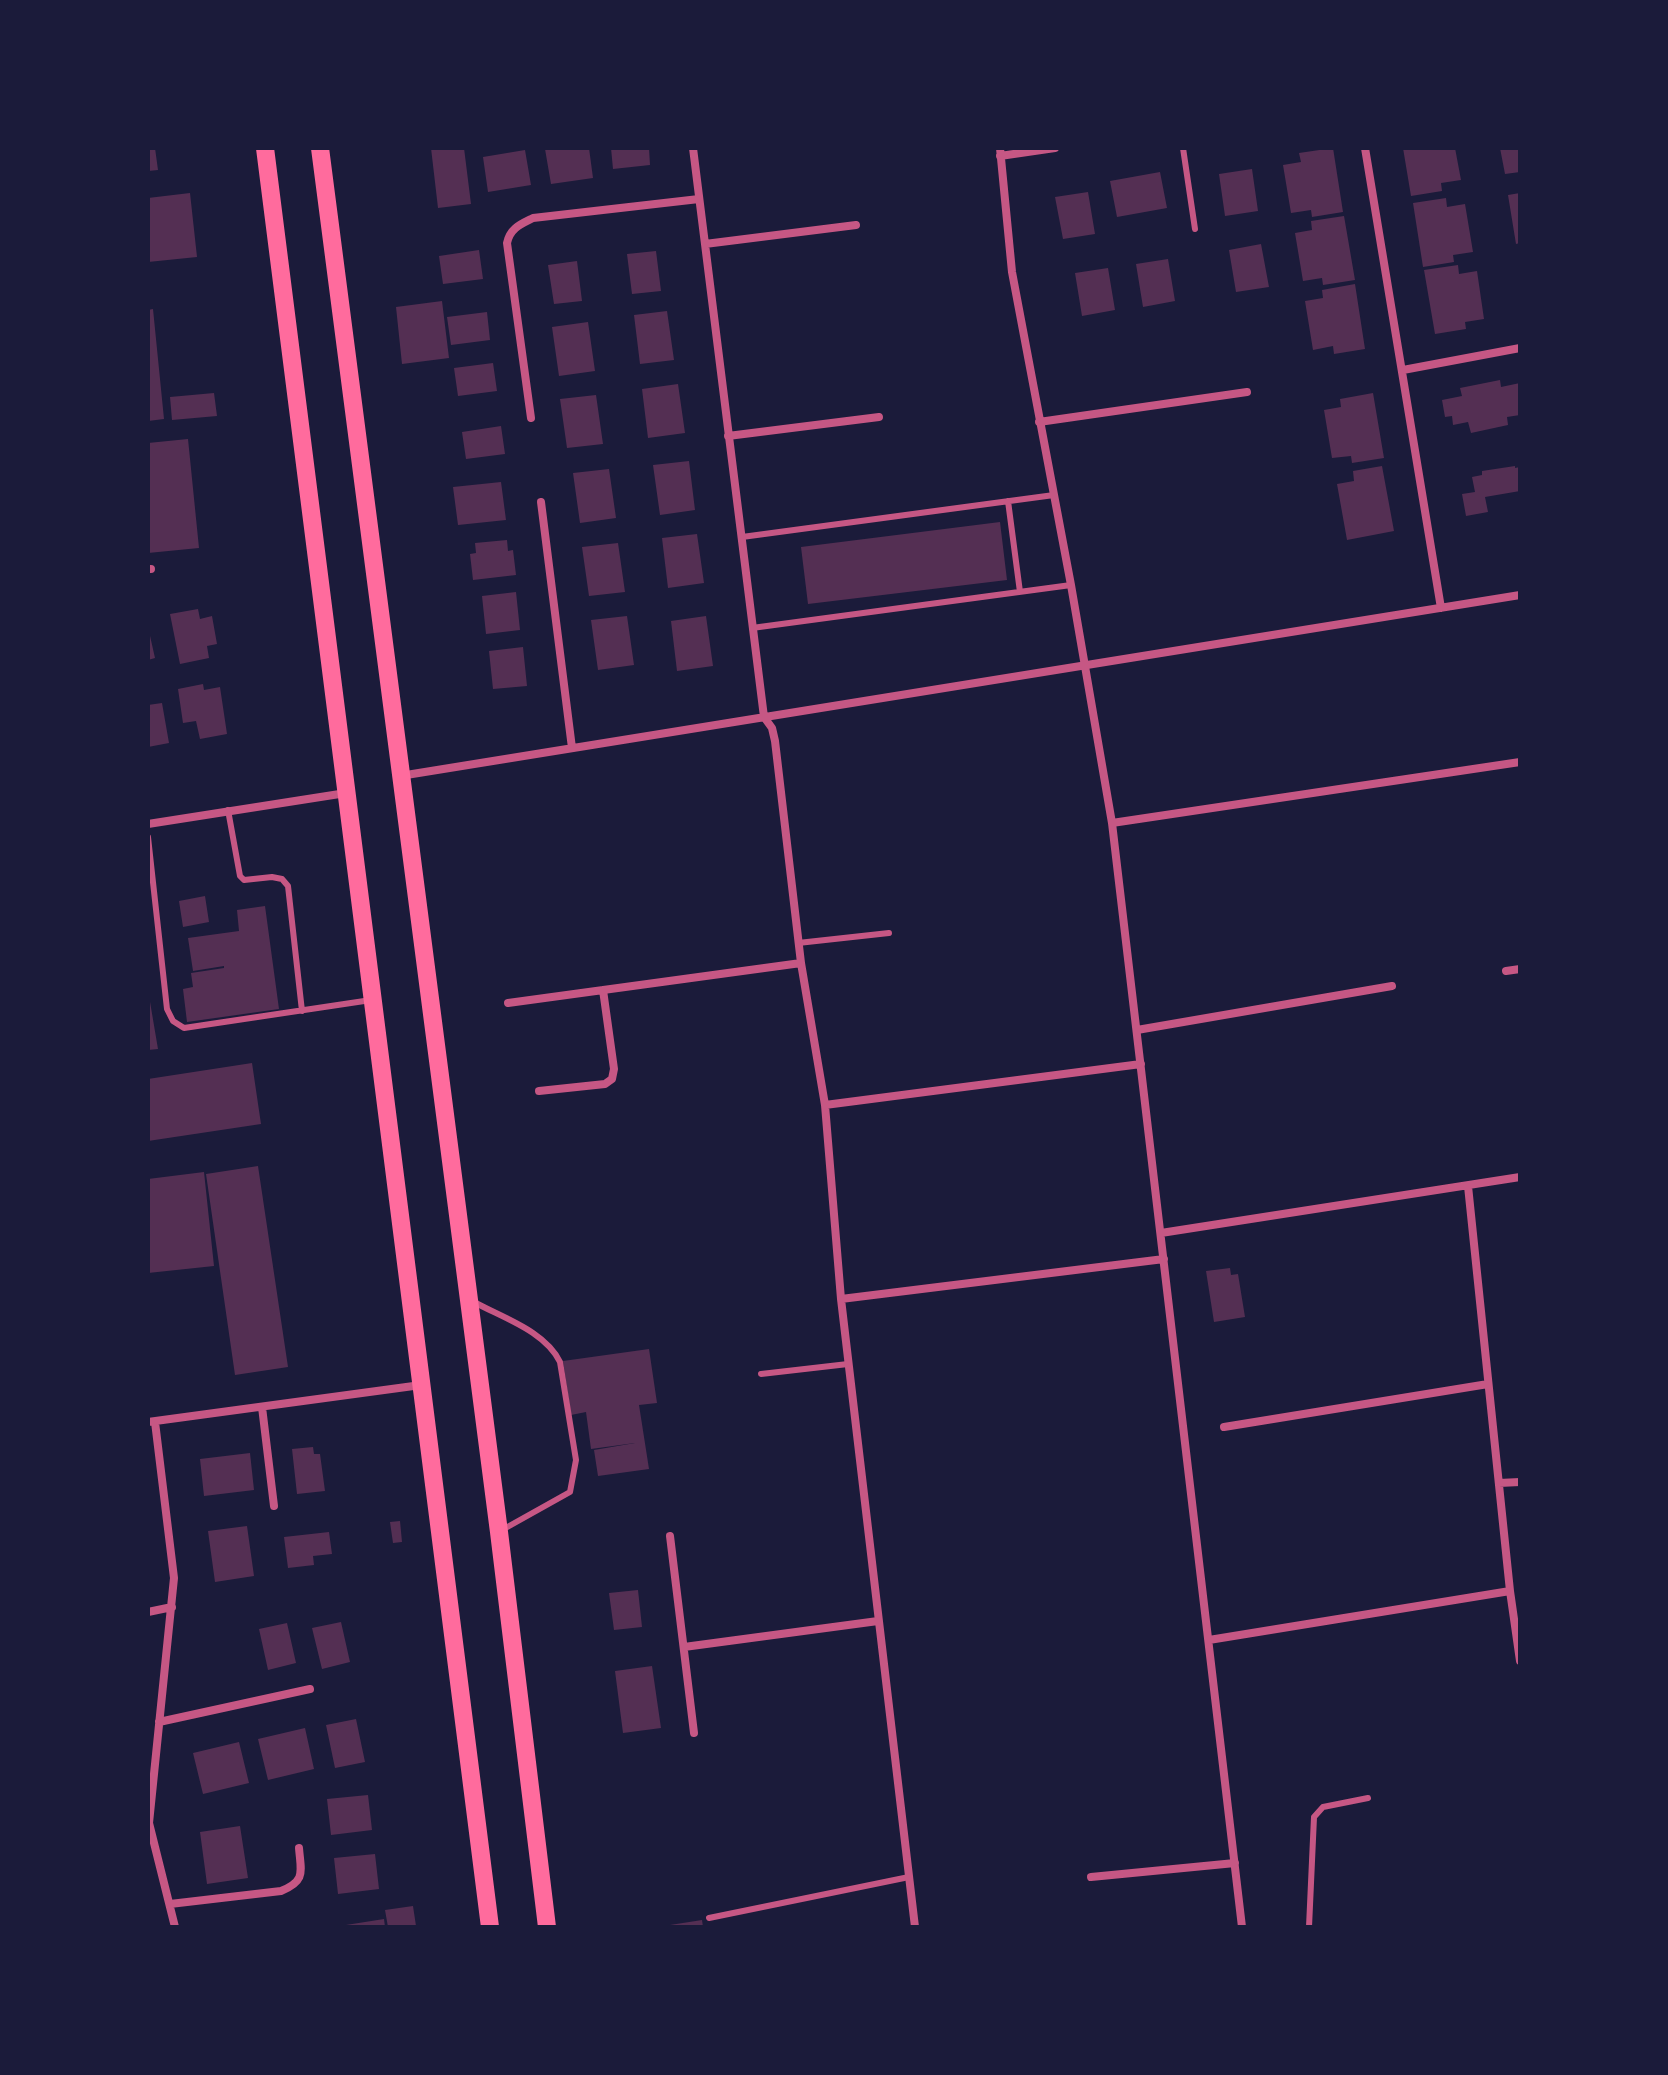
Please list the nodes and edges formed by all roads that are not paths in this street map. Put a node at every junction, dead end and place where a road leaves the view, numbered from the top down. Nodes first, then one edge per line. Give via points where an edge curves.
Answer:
1 (265, 148) edge
2 (320, 148) edge
3 (693, 148) edge
4 (1055, 148) edge
5 (1183, 148) edge
6 (1365, 148) edge
7 (1000, 152) edge
8 (699, 199) junction
9 (856, 225) dead end
10 (1195, 229) dead end
11 (705, 244) junction
12 (1520, 348) edge
13 (1403, 370) junction
14 (1247, 392) dead end
15 (879, 417) dead end
16 (531, 418) dead end
17 (1039, 422) junction
18 (728, 436) junction
19 (1054, 495) junction
20 (1008, 501) junction
21 (541, 502) dead end
22 (742, 537) junction
23 (1071, 585) junction
24 (1020, 592) junction
25 (1520, 595) edge
26 (1441, 608) junction
27 (752, 628) junction
28 (1086, 665) junction
29 (764, 717) junction
30 (572, 748) junction
31 (1520, 762) edge
32 (399, 776) junction
33 (346, 793) junction
34 (228, 810) junction
35 (1112, 823) junction
36 (148, 824) edge
37 (148, 837) edge
38 (889, 933) dead end
39 (798, 943) junction
40 (801, 963) junction
41 (1520, 969) edge
42 (1506, 971) dead end
43 (1392, 986) dead end
44 (603, 990) junction
45 (371, 1000) junction
46 (508, 1003) dead end
47 (302, 1011) junction
48 (1137, 1030) junction
49 (1141, 1064) junction
50 (539, 1091) dead end
51 (825, 1105) junction
52 (1520, 1177) edge
53 (1468, 1186) junction
54 (1161, 1233) junction
55 (1164, 1259) junction
56 (468, 1299) junction
57 (841, 1299) junction
58 (848, 1364) junction
59 (761, 1374) dead end
60 (1488, 1384) junction
61 (423, 1385) junction
62 (262, 1407) junction
63 (152, 1422) edge
64 (1224, 1427) dead end
65 (1520, 1482) edge
66 (1499, 1483) junction
67 (274, 1506) dead end
68 (499, 1532) junction
69 (670, 1536) dead end
70 (1510, 1591) junction
71 (172, 1607) junction
72 (148, 1612) edge
73 (878, 1621) junction
74 (1209, 1640) junction
75 (684, 1647) junction
76 (1520, 1661) edge
77 (310, 1689) dead end
78 (159, 1722) junction
79 (694, 1733) dead end
80 (1368, 1798) dead end
81 (148, 1823) edge
82 (299, 1848) dead end
83 (1235, 1863) junction
84 (909, 1877) junction
85 (1091, 1877) dead end
86 (170, 1904) junction
87 (709, 1918) dead end
88 (175, 1927) edge
89 (490, 1927) edge
90 (547, 1927) edge
91 (915, 1927) edge
92 (1242, 1927) edge
93 (1309, 1927) edge

1 - 33 highway
2 - 32 highway
3 - 8 street
4 - 7 street
5 - 10 lane
6 - 13 street
7 - 17 street via 1012,272
8 - 11 street
8 - 16 street via 533,218 515,227 507,243
9 - 11 street
11 - 18 street
12 - 13 street
13 - 26 street
14 - 17 street
15 - 18 street
17 - 19 street
18 - 22 street
19 - 20 lane
19 - 23 street
20 - 22 lane
20 - 24 lane
21 - 30 street
22 - 27 street
23 - 24 lane
23 - 28 street
24 - 27 lane
25 - 26 street
26 - 28 street
27 - 29 street
28 - 29 street
28 - 35 street
29 - 30 street
29 - 39 street via 775,741
30 - 32 street
31 - 35 street
32 - 56 highway
33 - 34 street
33 - 45 highway
34 - 36 street
34 - 47 lane via 240,876 282,879 288,886
35 - 48 street
37 - 47 lane via 167,1009 173,1021 184,1028
38 - 39 lane
39 - 40 street
40 - 44 street
40 - 51 street
41 - 42 street
43 - 48 street
44 - 46 street
44 - 50 street via 612,1079
45 - 47 lane
45 - 61 highway
48 - 49 street
49 - 51 street
49 - 54 street
51 - 57 street
52 - 53 street
53 - 54 street
53 - 60 street
54 - 55 street
55 - 57 street
55 - 74 street
56 - 68 highway
56 - 68 lane via 545,1341 555,1352 576,1460 570,1492
57 - 58 street
58 - 59 lane
58 - 73 street
60 - 64 street
60 - 66 street
61 - 62 street
61 - 89 highway
62 - 63 street
62 - 67 street
63 - 71 street via 174,1578
65 - 66 street
66 - 70 street
68 - 90 highway
69 - 75 street
70 - 74 street
70 - 76 street
71 - 72 street
71 - 78 street
73 - 75 street
73 - 84 street
74 - 83 street
75 - 79 street
77 - 78 street
78 - 81 street
80 - 93 lane via 1323,1807 1314,1817
81 - 86 street
82 - 86 street via 301,1871 294,1886
83 - 85 street
83 - 92 street
84 - 87 lane
84 - 91 street
86 - 88 street

